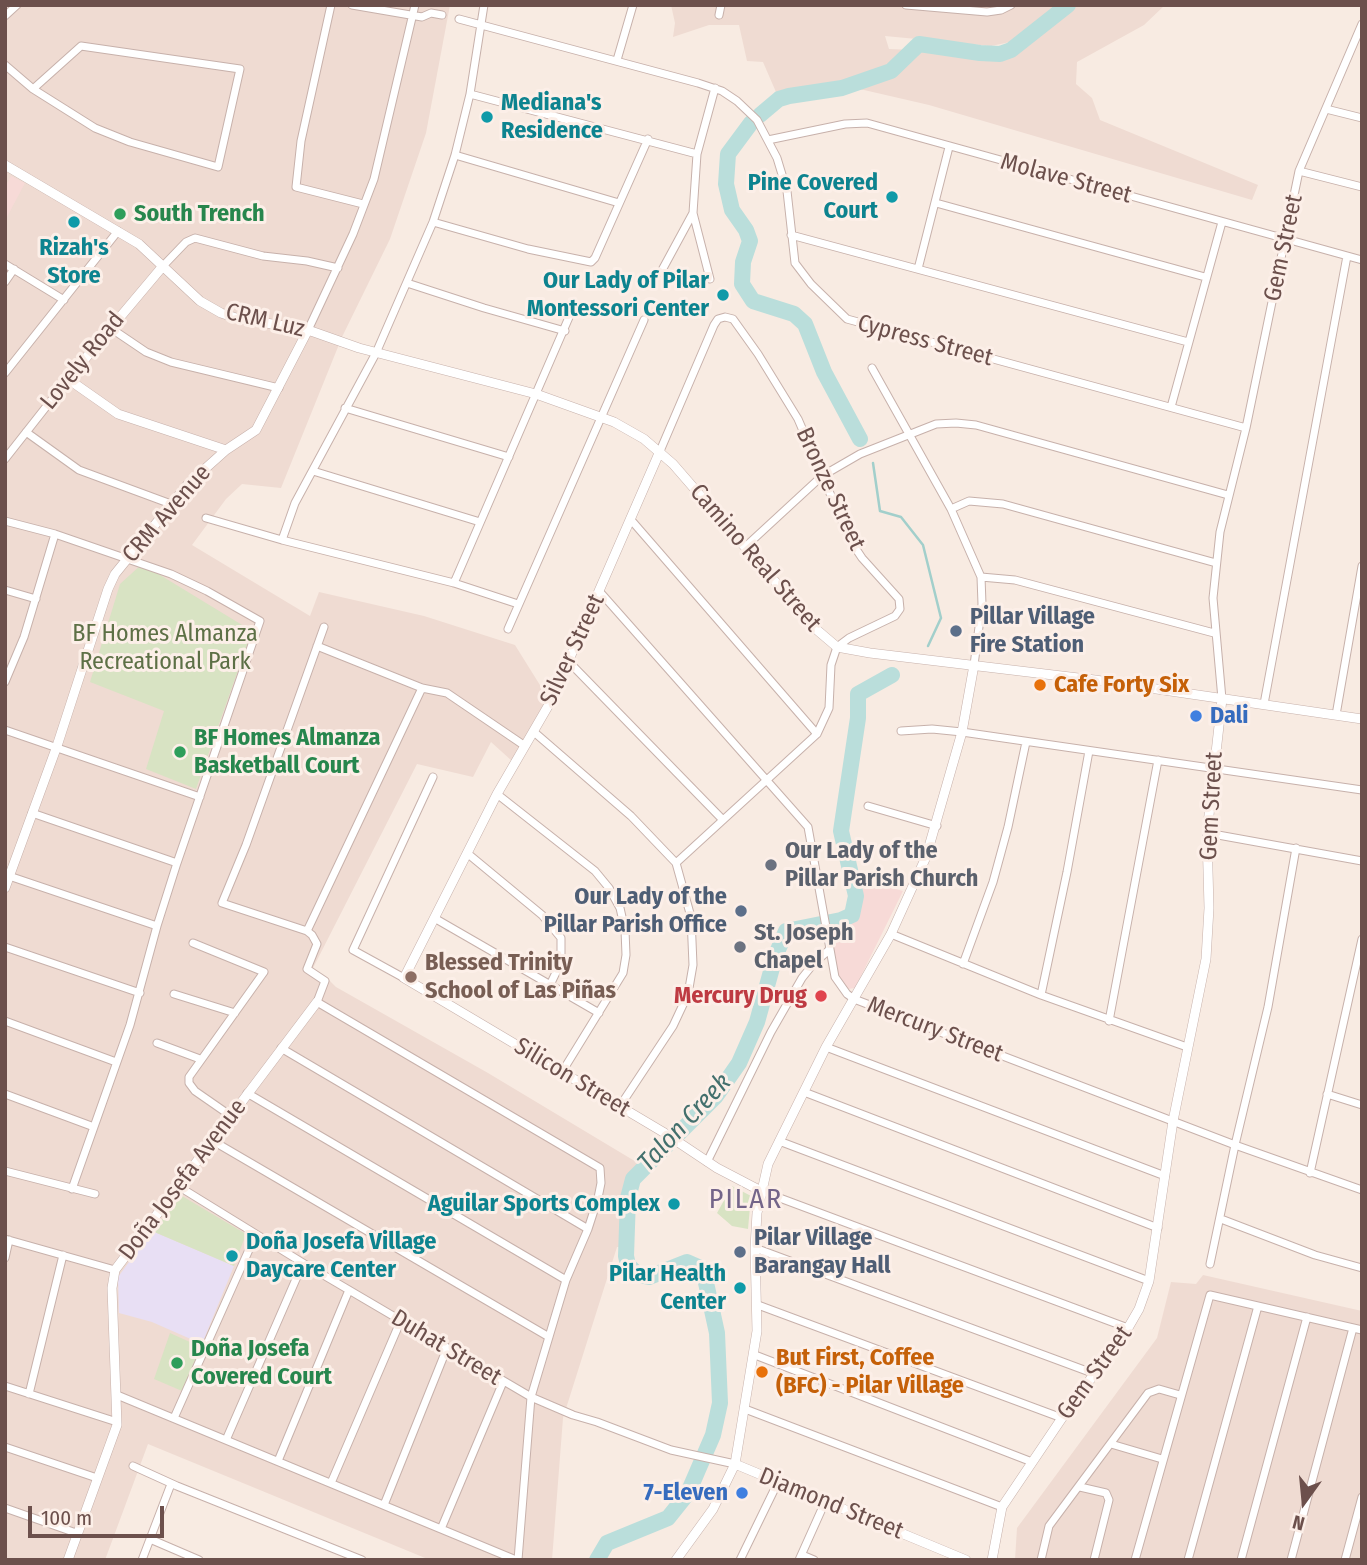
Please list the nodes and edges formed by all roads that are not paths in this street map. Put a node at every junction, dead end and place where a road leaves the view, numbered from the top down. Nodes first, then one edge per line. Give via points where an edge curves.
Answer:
1 (17, 5) edge
2 (331, 5) edge
3 (352, 5) edge
4 (415, 5) edge
5 (484, 5) edge
6 (633, 5) edge
7 (721, 5) edge
8 (906, 5) edge
9 (1011, 5) edge
10 (413, 15) junction
11 (442, 15) dead end
12 (719, 15) dead end
13 (5, 16) edge
14 (459, 19) dead end
15 (1362, 24) edge
16 (481, 25) junction
17 (1358, 43) edge
18 (617, 60) junction
19 (5, 65) edge
20 (715, 88) junction
21 (33, 89) junction
22 (470, 94) junction
23 (1326, 109) junction
24 (1362, 118) edge
25 (648, 139) junction
26 (768, 139) junction
27 (949, 147) junction
28 (697, 154) junction
29 (455, 155) junction
30 (5, 165) edge
31 (1299, 171) junction
32 (1362, 187) edge
33 (619, 202) junction
34 (936, 203) junction
35 (363, 204) junction
36 (693, 213) junction
37 (433, 222) junction
38 (1222, 222) junction
39 (118, 231) junction
40 (791, 235) junction
41 (1286, 239) junction
42 (1347, 256) junction
43 (1362, 260) edge
44 (5, 264) edge
45 (163, 266) junction
46 (338, 268) junction
47 (14, 269) junction
48 (918, 269) junction
49 (661, 272) dead end
50 (1205, 276) junction
51 (710, 279) dead end
52 (5, 282) edge
53 (407, 283) junction
54 (64, 300) junction
55 (573, 308) dead end
56 (725, 317) joint
57 (644, 320) dead end
58 (109, 327) junction
59 (308, 330) junction
60 (565, 331) junction
61 (340, 342) joint
62 (1188, 342) junction
63 (376, 353) junction
64 (872, 368) dead end
65 (5, 373) edge
66 (68, 379) junction
67 (279, 388) junction
68 (536, 394) junction
69 (1171, 407) junction
70 (345, 408) junction
71 (602, 417) junction
72 (1246, 428) junction
73 (26, 432) junction
74 (909, 433) junction
75 (226, 450) junction
76 (660, 451) junction
77 (509, 457) junction
78 (5, 459) edge
79 (313, 471) junction
80 (822, 476) junction
81 (1228, 495) junction
82 (171, 504) junction
83 (951, 509) junction
84 (206, 518) dead end
85 (5, 520) edge
86 (632, 521) junction
87 (481, 522) junction
88 (55, 534) junction
89 (282, 540) junction
90 (745, 547) junction
91 (128, 559) junction
92 (1216, 563) junction
93 (1362, 566) edge
94 (981, 577) junction
95 (454, 583) junction
96 (5, 590) edge
97 (600, 592) junction
98 (36, 599) junction
99 (518, 604) junction
100 (324, 627) dead end
101 (508, 629) dead end
102 (1214, 634) junction
103 (317, 646) junction
104 (837, 647) junction
105 (9, 661) edge
106 (569, 662) junction
107 (974, 665) junction
108 (5, 682) edge
109 (422, 688) junction
110 (1222, 699) junction
111 (1264, 704) junction
112 (1336, 715) junction
113 (1362, 719) edge
114 (5, 730) edge
115 (901, 731) dead end
116 (534, 732) junction
117 (962, 732) junction
118 (817, 734) junction
119 (1026, 742) junction
120 (57, 746) junction
121 (525, 746) junction
122 (1088, 751) junction
123 (1158, 760) junction
124 (1213, 767) junction
125 (433, 777) dead end
126 (768, 780) junction
127 (1362, 790) edge
128 (497, 794) junction
129 (200, 797) junction
130 (868, 806) dead end
131 (32, 813) junction
132 (723, 820) junction
133 (937, 826) junction
134 (1207, 832) junction
135 (1296, 848) junction
136 (467, 853) junction
137 (1362, 861) edge
138 (177, 863) junction
139 (676, 863) junction
140 (9, 876) junction
141 (5, 888) edge
142 (436, 919) junction
143 (157, 926) junction
144 (307, 931) junction
145 (891, 934) junction
146 (1362, 939) edge
147 (192, 943) dead end
148 (5, 947) edge
149 (830, 950) junction
150 (963, 964) junction
151 (404, 978) junction
152 (550, 985) junction
153 (140, 993) junction
154 (174, 994) dead end
155 (1041, 995) junction
156 (854, 999) junction
157 (317, 1002) junction
158 (235, 1013) junction
159 (598, 1013) junction
160 (5, 1021) edge
161 (1109, 1021) junction
162 (157, 1043) dead end
163 (826, 1047) junction
164 (1187, 1047) junction
165 (281, 1048) junction
166 (200, 1059) junction
167 (116, 1062) junction
168 (562, 1072) junction
169 (804, 1092) junction
170 (247, 1093) junction
171 (5, 1094) edge
172 (1327, 1094) junction
173 (1362, 1105) edge
174 (620, 1106) junction
175 (231, 1116) junction
176 (1173, 1121) junction
177 (94, 1127) junction
178 (213, 1141) junction
179 (779, 1141) junction
180 (1235, 1145) junction
181 (707, 1162) junction
182 (5, 1171) edge
183 (1310, 1173) junction
184 (1165, 1176) junction
185 (178, 1185) junction
186 (72, 1189) junction
187 (1362, 1190) edge
188 (761, 1191) junction
189 (95, 1194) dead end
190 (1221, 1220) junction
191 (1158, 1227) junction
192 (588, 1229) junction
193 (256, 1234) junction
194 (7, 1239) edge
195 (755, 1248) junction
196 (63, 1255) junction
197 (5, 1258) edge
198 (303, 1263) junction
199 (1210, 1264) dead end
200 (1362, 1268) edge
201 (115, 1270) junction
202 (566, 1280) junction
203 (1149, 1281) junction
204 (349, 1290) junction
205 (758, 1305) junction
206 (1258, 1306) junction
207 (1307, 1317) junction
208 (401, 1320) junction
209 (1128, 1328) junction
210 (1357, 1329) edge
211 (549, 1338) junction
212 (447, 1348) junction
213 (755, 1355) junction
214 (1095, 1374) junction
215 (503, 1382) junction
216 (5, 1386) edge
217 (29, 1394) junction
218 (117, 1395) junction
219 (1180, 1395) junction
220 (531, 1397) junction
221 (745, 1409) junction
222 (174, 1418) junction
223 (1062, 1418) junction
224 (117, 1422) junction
225 (226, 1440) junction
226 (1111, 1444) junction
227 (5, 1447) edge
228 (1162, 1459) junction
229 (278, 1461) junction
230 (1032, 1462) junction
231 (735, 1464) junction
232 (133, 1466) dead end
233 (97, 1478) junction
234 (778, 1482) junction
235 (331, 1483) junction
236 (171, 1484) junction
237 (1080, 1487) junction
238 (1362, 1497) edge
239 (825, 1502) junction
240 (384, 1505) junction
241 (5, 1507) edge
242 (1002, 1507) junction
243 (441, 1529) junction
244 (76, 1532) junction
245 (150, 1539) junction
246 (800, 1557) edge
247 (68, 1560) edge
248 (142, 1560) edge
249 (199, 1560) edge
250 (362, 1560) edge
251 (517, 1560) edge
252 (676, 1560) edge
253 (740, 1560) edge
254 (814, 1560) edge
255 (966, 1560) edge
256 (992, 1560) edge
257 (1041, 1560) edge
258 (1094, 1560) edge
259 (1135, 1560) edge
260 (1188, 1560) edge
261 (1241, 1560) edge
262 (1291, 1560) edge
263 (1345, 1560) edge

1 - 13 street
2 - 35 street via 301,141 296,187
3 - 10 street
4 - 10 street, CRM Avenue
5 - 16 street
6 - 18 street
7 - 12 street
8 - 9 street via 987,12
10 - 11 street
10 - 35 street, CRM Avenue via 374,180
14 - 16 street, Cypress Street
15 - 17 street, Gem Street
16 - 18 street, Cypress Street
16 - 22 street
17 - 23 street, Gem Street
18 - 20 street, Cypress Street
19 - 21 street
20 - 26 street, Cypress Street via 745,107
20 - 28 street
21 - 21 street via 81,46 240,69 218,167 112,135
22 - 25 street
22 - 29 street
23 - 24 street
23 - 31 street, Gem Street
25 - 28 street
25 - 33 street
26 - 27 street, Molave Street via 867,123
26 - 40 street, Cypress Street via 787,191
27 - 34 street
27 - 38 street, Molave Street
28 - 36 street
29 - 33 street
29 - 37 street
30 - 39 street, CRM Luz
31 - 32 street
31 - 41 street, Gem Street
33 - 37 street via 591,261 527,249
34 - 48 street
34 - 50 street
35 - 46 street, CRM Avenue
36 - 49 street
36 - 51 street
37 - 53 street
38 - 41 street, Molave Street
38 - 50 street
39 - 45 street, CRM Luz
39 - 54 street
40 - 48 street
40 - 69 street, Cypress Street via 795,263 846,319
41 - 42 street, Molave Street
41 - 72 street, Gem Street
42 - 43 street, Molave Street
42 - 111 street
44 - 47 street
45 - 46 street via 186,242 195,239
45 - 58 street, Lovely Road
45 - 59 street, CRM Luz via 201,302 221,313
46 - 59 street, CRM Avenue
47 - 52 street
47 - 54 street
48 - 62 street
50 - 62 street
53 - 60 street
53 - 63 street
54 - 65 street
55 - 60 street
56 - 76 street, Silver Street via 714,325
56 - 80 street, Bronze Street via 733,319 785,396
57 - 71 street
58 - 66 street, Lovely Road
58 - 67 street via 146,352 171,362
59 - 61 street, CRM Luz
59 - 67 street, CRM Avenue
60 - 68 street
61 - 63 street, Camino Real Street
62 - 69 street
63 - 68 street, Camino Real Street
63 - 70 street
64 - 74 street
66 - 73 street, Lovely Road
66 - 75 street via 127,418
67 - 75 street, CRM Avenue via 256,430
68 - 71 street, Camino Real Street
68 - 77 street
69 - 72 street, Cypress Street
70 - 77 street
70 - 79 street
71 - 76 street, Camino Real Street
71 - 99 street
72 - 81 street, Gem Street
73 - 78 street, Lovely Road
73 - 82 street via 79,470
74 - 80 street
74 - 81 street via 936,424 976,425
74 - 83 street
75 - 82 street, CRM Avenue
76 - 86 street, Silver Street
76 - 90 street, Camino Real Street
77 - 87 street
79 - 87 street
79 - 89 street
80 - 90 street
80 - 104 street, Bronze Street via 850,540 899,599 900,609
81 - 92 street, Gem Street
82 - 91 street, CRM Avenue
83 - 92 street via 969,501 1003,504
83 - 94 street
84 - 89 street
85 - 88 street
86 - 97 street, Silver Street
86 - 118 street
87 - 95 street
88 - 91 street
88 - 98 street
89 - 95 street
90 - 104 street, Camino Real Street
91 - 120 street, CRM Avenue via 108,589
91 - 129 street via 207,591 260,621
92 - 102 street, Gem Street
93 - 112 street
94 - 102 street via 1015,580
94 - 107 street
95 - 99 street
96 - 98 street
97 - 106 street, Silver Street
97 - 126 street, Mercury Street
98 - 105 street
99 - 101 street
100 - 103 street
102 - 110 street, Gem Street
103 - 109 street
103 - 144 street via 222,903
104 - 107 street, Camino Real Street
104 - 118 street via 831,665 829,708
105 - 108 street
106 - 116 street, Silver Street
106 - 132 street
107 - 110 street, Camino Real Street
107 - 117 street
109 - 121 street via 455,697
109 - 144 street
110 - 111 street, Camino Real Street
110 - 124 street, Gem Street
111 - 112 street, Camino Real Street
112 - 113 street, Camino Real Street
114 - 120 street
115 - 117 street
116 - 121 street, Silver Street
116 - 139 street via 631,816
117 - 119 street
117 - 133 street
118 - 126 street
119 - 122 street
119 - 150 street via 1009,827
120 - 129 street
120 - 131 street, CRM Avenue
121 - 128 street, Silver Street
122 - 123 street
122 - 155 street
123 - 124 street
123 - 161 street
124 - 127 street
124 - 134 street, Gem Street
125 - 151 street, Silicon Street via 353,950
126 - 132 street
126 - 149 street, Mercury Street via 808,827
128 - 136 street, Silver Street
128 - 159 street via 595,871 620,908 625,930 623,973
129 - 138 street
130 - 133 street
131 - 138 street
131 - 140 street, CRM Avenue
132 - 139 street
133 - 145 street
134 - 135 street
134 - 164 street, Gem Street via 1206,959
135 - 137 street
135 - 180 street via 1268,1007
136 - 142 street, Silver Street
136 - 152 street via 542,915 561,938 561,962
138 - 143 street
139 - 174 street via 691,917 693,965 688,994 673,1026
140 - 141 street, CRM Avenue
140 - 143 street
142 - 151 street, Silver Street
142 - 152 street
143 - 153 street
144 - 157 street, Doña Josefa Avenue via 317,944 307,969 325,982
145 - 150 street
145 - 156 street
146 - 172 street
147 - 158 street via 264,972
148 - 153 street
149 - 156 street, Mercury Street via 835,977
149 - 181 street via 802,978
150 - 155 street
151 - 168 street, Silicon Street
152 - 159 street
153 - 167 street
154 - 158 street
155 - 161 street
156 - 163 street
156 - 176 street, Mercury Street
157 - 165 street, Doña Josefa Avenue
157 - 192 street via 600,1168 601,1183
158 - 166 street
159 - 168 street
160 - 167 street
161 - 164 street
162 - 166 street
163 - 169 street
163 - 184 street
164 - 176 street, Gem Street
165 - 170 street, Doña Josefa Avenue
165 - 192 street
166 - 175 street via 189,1083
167 - 177 street
168 - 174 street, Silicon Street
169 - 179 street
169 - 191 street
170 - 175 street, Doña Josefa Avenue
170 - 202 street
171 - 177 street
172 - 173 street
172 - 183 street
174 - 181 street, Silicon Street
175 - 178 street, Doña Josefa Avenue
176 - 180 street, Mercury Street
176 - 184 street, Gem Street
177 - 186 street
178 - 185 street, Doña Josefa Avenue
178 - 211 street
179 - 188 street
179 - 203 street
180 - 183 street, Mercury Street
180 - 190 street
181 - 188 street, Silicon Street
182 - 186 street
183 - 187 street, Mercury Street
184 - 191 street, Gem Street
185 - 193 street, Duhat Street
185 - 201 street, Doña Josefa Avenue
186 - 189 street
188 - 195 street
188 - 209 street, Silicon Street
190 - 199 street
190 - 200 street
191 - 203 street, Gem Street
192 - 202 street
193 - 198 street, Duhat Street
193 - 222 street
194 - 196 street
194 - 197 street
195 - 205 street
195 - 214 street
196 - 201 street
196 - 217 street
198 - 204 street, Duhat Street
198 - 225 street
201 - 218 street, Doña Josefa Avenue
202 - 211 street
203 - 209 street, Gem Street
204 - 208 street, Duhat Street
204 - 229 street
205 - 213 street
205 - 223 street
206 - 207 street
206 - 219 street via 1210,1295
206 - 260 street
207 - 210 street
207 - 261 street
208 - 212 street, Duhat Street
208 - 235 street
209 - 214 street, Gem Street
210 - 262 street
211 - 220 street
212 - 215 street, Duhat Street
212 - 240 street
213 - 221 street
213 - 230 street
214 - 223 street, Gem Street
215 - 220 street, Duhat Street
215 - 243 street
216 - 217 street
217 - 224 street
218 - 222 street
218 - 224 street, Doña Josefa Avenue
219 - 226 street via 1159,1389 1148,1393
219 - 228 street
220 - 231 street, Duhat Street via 674,1450
220 - 251 street
221 - 231 street
221 - 242 street
222 - 225 street
223 - 230 street, Gem Street
224 - 233 street, Doña Josefa Avenue
225 - 229 street
226 - 228 street
226 - 237 street
227 - 233 street
228 - 259 street
229 - 235 street
230 - 242 street, Gem Street
231 - 234 street, Diamond Street
231 - 252 street via 713,1508
232 - 236 street
233 - 244 street, Doña Josefa Avenue
234 - 239 street, Diamond Street
234 - 253 street
235 - 240 street
236 - 245 street
236 - 250 street
237 - 257 street via 1049,1526
237 - 258 street via 1106,1493 1109,1500
238 - 263 street
239 - 246 street
239 - 255 street, Diamond Street
240 - 243 street
241 - 244 street
242 - 256 street, Gem Street
243 - 251 street
244 - 247 street, Doña Josefa Avenue
245 - 248 street
245 - 249 street
246 - 254 street

